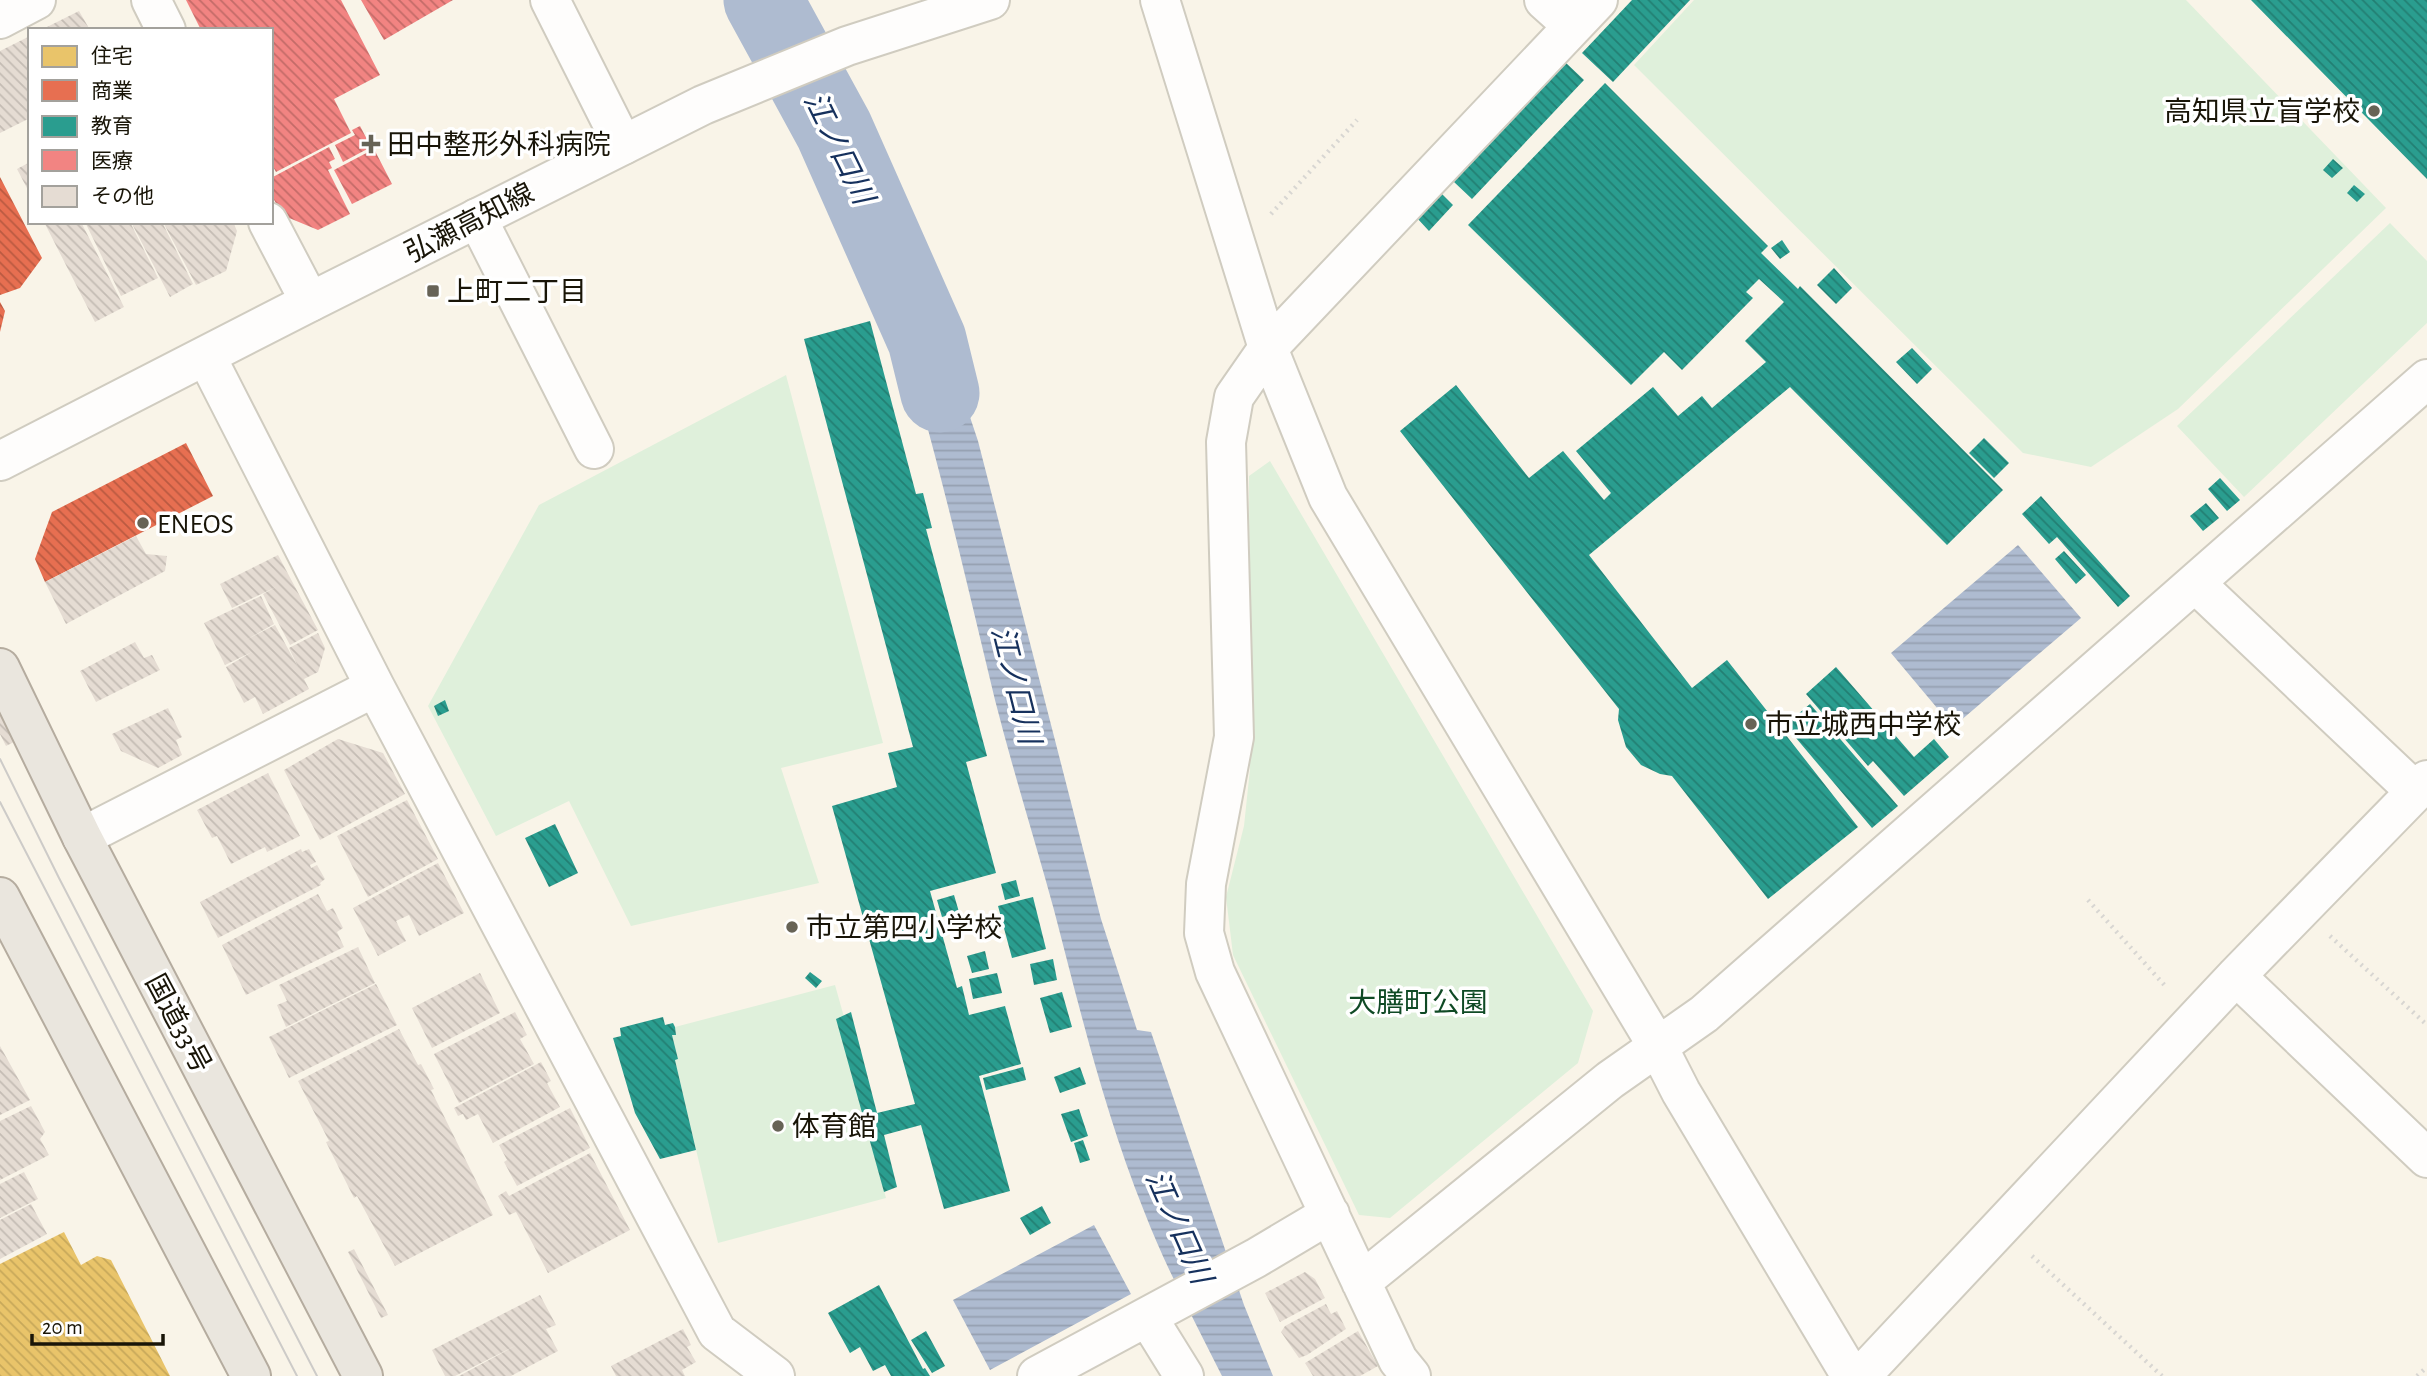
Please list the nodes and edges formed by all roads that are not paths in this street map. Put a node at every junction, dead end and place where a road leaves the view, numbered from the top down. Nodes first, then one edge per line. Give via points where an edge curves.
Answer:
1 (36, 0) edge
2 (151, 0) edge
3 (550, 0) edge
4 (990, 0) edge
5 (1160, 0) edge
6 (1544, 0) edge
7 (1585, 13) edge
8 (0, 19) edge
9 (165, 28) edge
10 (623, 145) junction
11 (477, 218) junction
12 (269, 224) edge
13 (310, 302) junction
14 (1268, 348) junction
15 (205, 356) junction
16 (2427, 379) edge
17 (594, 449) dead end
18 (0, 461) edge
19 (2195, 583) junction
20 (0, 668) edge
21 (375, 687) junction
22 (2422, 786) edge
23 (82, 837) junction
24 (0, 897) edge
25 (2236, 976) junction
26 (1658, 1047) junction
27 (2427, 1158) edge
28 (1330, 1214) junction
29 (1362, 1283) junction
30 (1158, 1312) junction
31 (251, 1376) edge
32 (363, 1376) edge
33 (775, 1376) edge
34 (1037, 1376) edge
35 (1184, 1376) edge
36 (1411, 1376) edge
37 (1851, 1376) edge
38 (1861, 1376) edge

1 - 8 street
2 - 9 street
3 - 10 street
4 - 10 street, 弘瀬高知線 via 765,78
5 - 14 street
6 - 7 street
7 - 14 street
10 - 11 street, 弘瀬高知線
11 - 13 street, 弘瀬高知線
11 - 17 street
12 - 13 street
13 - 15 street, 弘瀬高知線
14 - 26 street via 1328,497
14 - 28 street via 1234,397 1226,442 1234,737 1206,884 1204,933 1215,972
15 - 18 street, 弘瀬高知線
15 - 21 street
16 - 19 street
19 - 22 street
19 - 26 street via 1704,1014
20 - 23 highway, 国道33号
21 - 23 street
21 - 33 street via 718,1332
22 - 25 street
23 - 32 highway, 国道33号
24 - 31 highway
25 - 27 street
25 - 38 street
26 - 29 street via 1610,1080
26 - 37 street
28 - 29 street
28 - 30 street
29 - 36 street via 1398,1360
30 - 34 street
30 - 35 street

